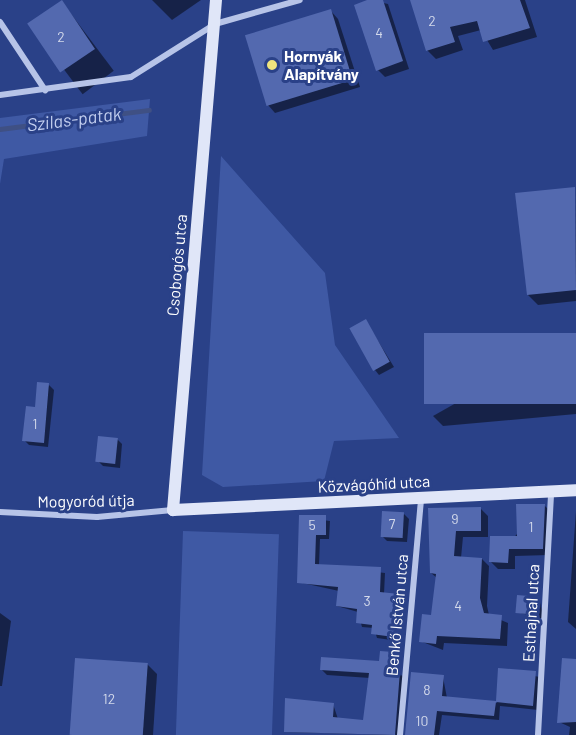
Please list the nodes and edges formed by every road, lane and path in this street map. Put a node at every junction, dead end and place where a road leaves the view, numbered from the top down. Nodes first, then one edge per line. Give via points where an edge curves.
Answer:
1 (216, 0) edge
2 (300, 0) edge
3 (0, 22) edge
4 (215, 24) junction
5 (45, 90) junction
6 (0, 95) edge
7 (576, 490) edge
8 (551, 492) junction
9 (421, 498) junction
10 (173, 510) junction
11 (0, 512) edge
12 (400, 735) edge
13 (538, 735) edge

1 - 4 street, Csobogós utca
2 - 4 street
3 - 5 street
4 - 5 street via 131,77
4 - 10 street, Csobogós utca
5 - 6 street
7 - 8 street, Közvágóhíd utca
8 - 9 street, Közvágóhíd utca
8 - 13 street, Esthajnal utca
9 - 10 street, Közvágóhíd utca
9 - 12 street, Benkő István utca
10 - 11 street, Mogyoród útja via 97,517

